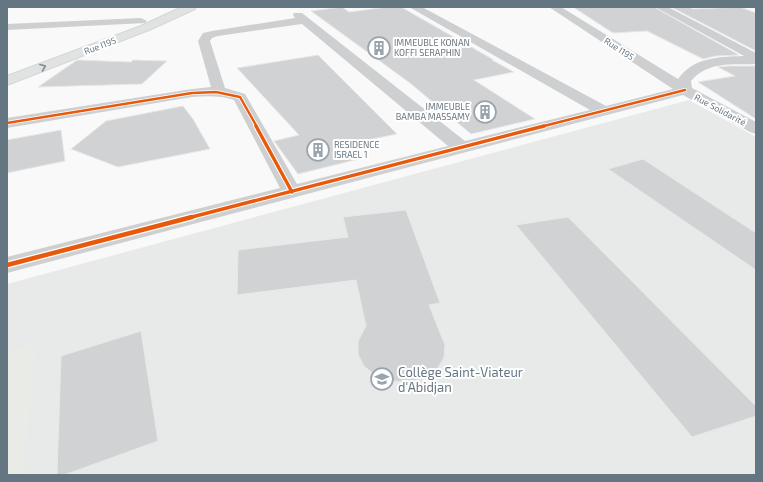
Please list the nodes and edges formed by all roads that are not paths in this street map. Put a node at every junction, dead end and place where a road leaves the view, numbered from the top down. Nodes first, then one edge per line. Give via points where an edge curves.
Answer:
1 (172, 7) edge
2 (191, 7) edge
3 (414, 7) edge
4 (554, 7) edge
5 (660, 7) edge
6 (141, 21) junction
7 (7, 27) edge
8 (756, 59) edge
9 (7, 71) edge
10 (7, 81) edge
11 (685, 90) junction
12 (219, 91) junction
13 (604, 112) junction
14 (7, 123) edge
15 (756, 129) edge
16 (462, 148) junction
17 (292, 192) junction
18 (7, 265) edge

1 - 6 main road, Rue I195
10 -> 2 main road, Rue I195 via 146,28
3 - 13 street
4 - 11 street, Rue I195
5 - 8 street
6 - 7 street
6 - 9 main road, Rue I195
8 - 11 street via 703,65 693,70 684,80
11 - 13 street
11 - 15 street, Rue Solidarité
12 - 14 street via 192,93
12 - 16 street via 204,41 207,36 301,17
12 - 17 street via 240,97
13 - 16 street
16 - 17 street
17 - 18 street

